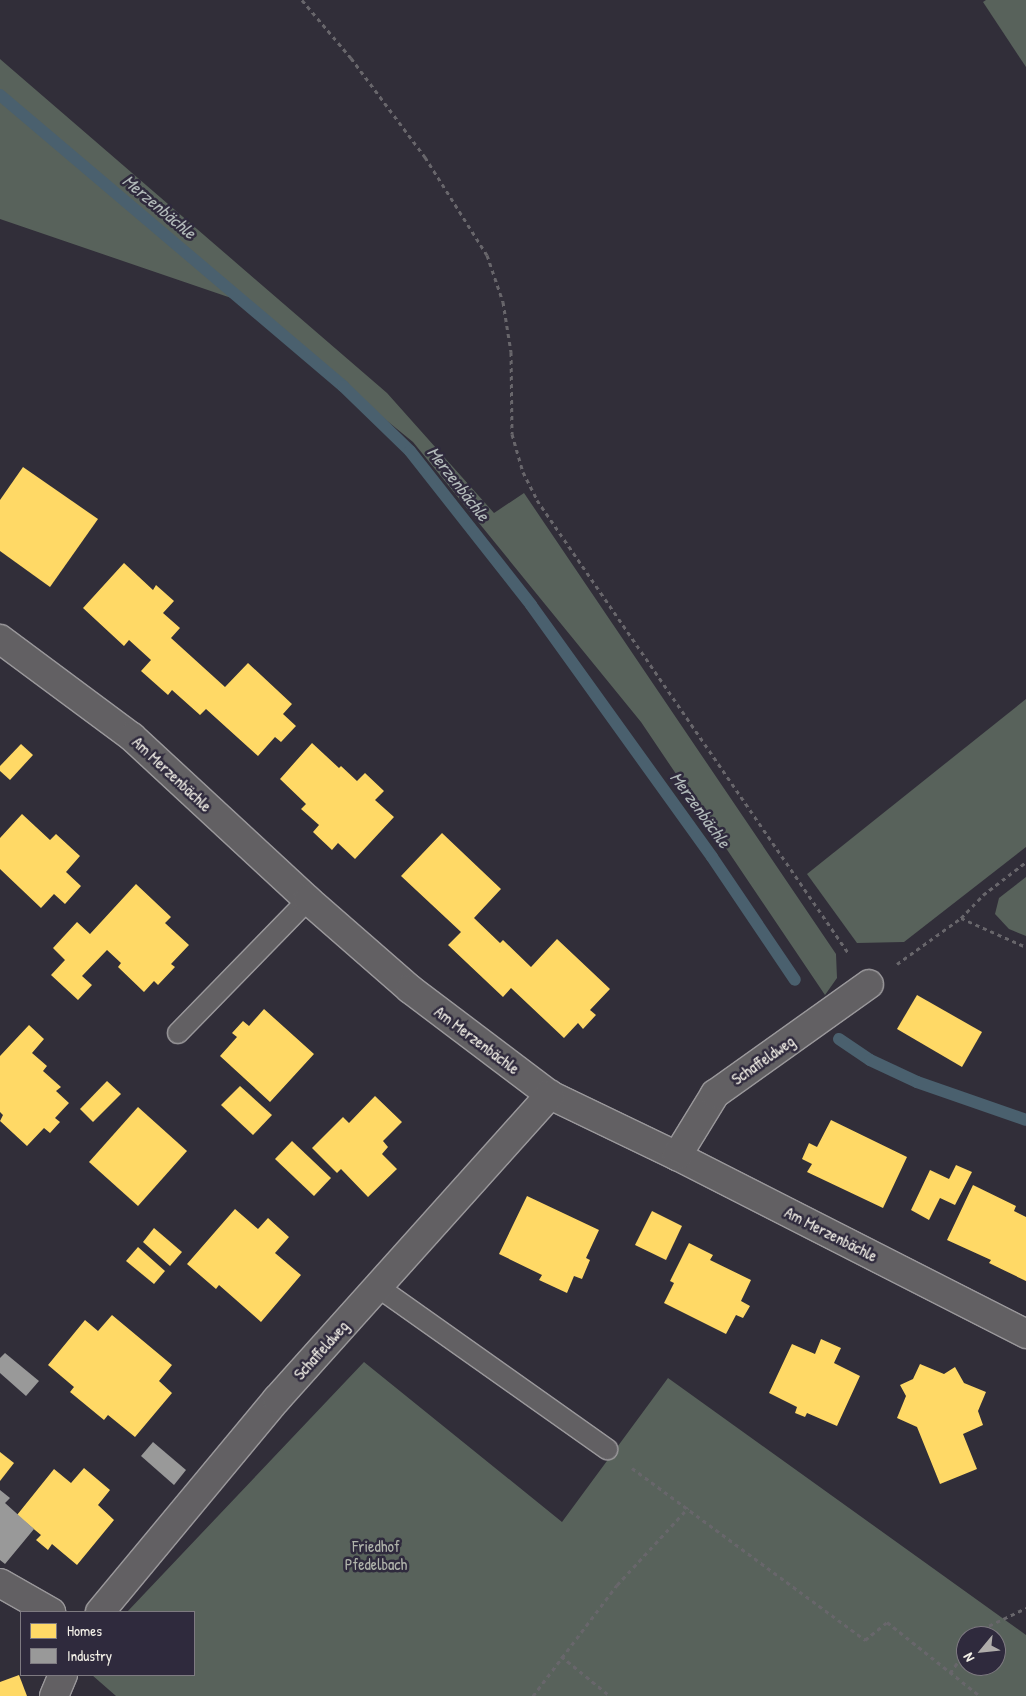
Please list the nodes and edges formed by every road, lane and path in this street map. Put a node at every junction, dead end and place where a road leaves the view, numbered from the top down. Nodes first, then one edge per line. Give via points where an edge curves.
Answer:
1 (302, 0) edge
2 (0, 639) edge
3 (1026, 862) edge
4 (308, 900) junction
5 (961, 918) junction
6 (1026, 947) edge
7 (869, 984) junction
8 (178, 1033) dead end
9 (550, 1096) junction
10 (677, 1156) junction
11 (378, 1287) junction
12 (1026, 1334) edge
13 (606, 1449) joint
14 (688, 1508) junction
15 (0, 1583) edge
16 (1026, 1608) edge
17 (49, 1611) edge
18 (101, 1611) edge
19 (986, 1626) edge
20 (561, 1656) junction
21 (956, 1665) edge
22 (950, 1673) junction
23 (63, 1676) edge
24 (54, 1696) edge
25 (533, 1696) edge
26 (610, 1696) edge
27 (980, 1696) edge

1 - 7 path via 351,58 425,157 487,255 504,302 511,352 512,434 523,472 537,500
2 - 4 street, Am Merzenbächle via 132,737
3 - 5 path via 983,895
4 - 8 lane
4 - 9 street, Am Merzenbächle via 410,989
5 - 6 path
5 - 7 path
7 - 10 street, Schaffeldweg via 715,1094
9 - 10 street, Am Merzenbächle
9 - 11 street, Schaffeldweg
10 - 12 street, Am Merzenbächle
11 - 13 lane
11 - 18 street, Schaffeldweg via 276,1399
13 - 14 path
14 - 20 path via 617,1585
14 - 22 path via 865,1640 887,1622
15 - 17 street
16 - 19 path
20 - 25 path
20 - 26 path
21 - 22 path
22 - 27 path
23 - 24 street

